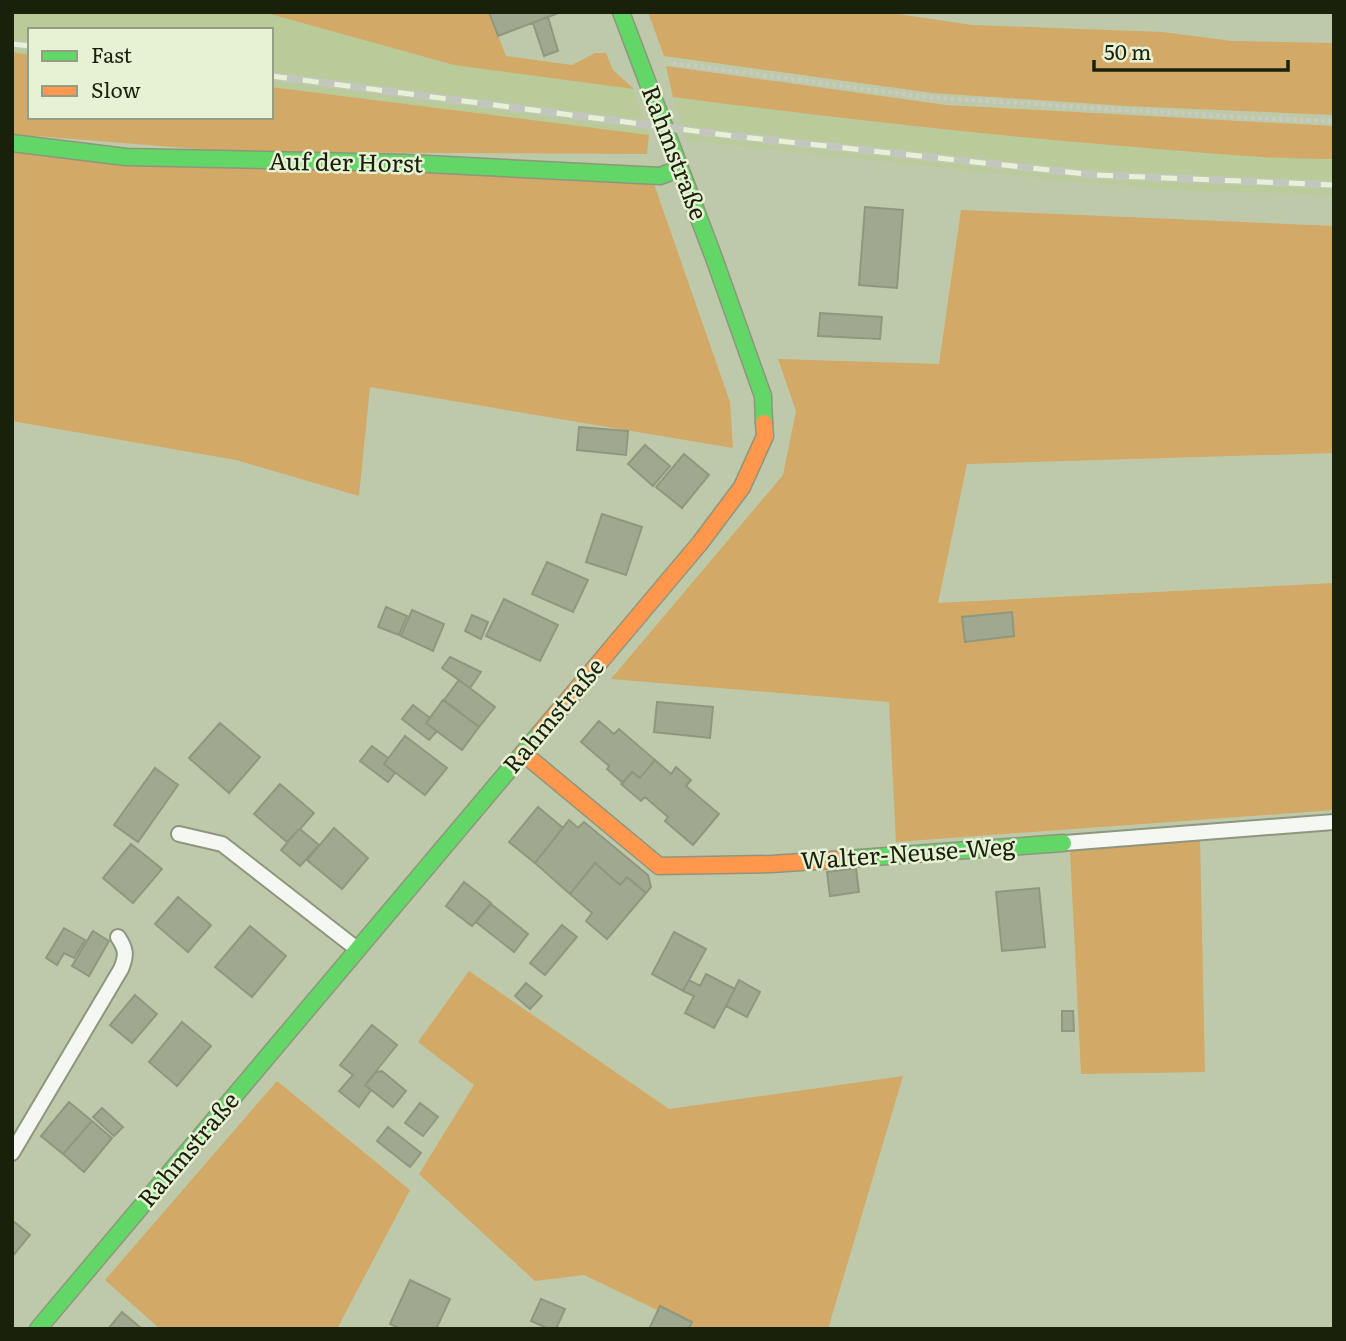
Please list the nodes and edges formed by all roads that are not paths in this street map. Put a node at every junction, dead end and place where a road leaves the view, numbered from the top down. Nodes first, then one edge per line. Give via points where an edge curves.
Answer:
1 (621, 12) edge
2 (12, 143) edge
3 (679, 169) junction
4 (523, 753) junction
5 (1334, 822) edge
6 (179, 834) dead end
7 (1063, 843) joint
8 (118, 937) dead end
9 (358, 949) junction
10 (12, 1153) edge
11 (38, 1329) edge

1 - 3 main road, Rahmstraße
2 - 3 main road, Auf der Horst via 139,158 407,163 660,176
3 - 4 main road, Rahmstraße via 763,396 765,436 742,487 700,543
4 - 7 main road, Walter-Neuse-Weg via 659,866 771,864
4 - 9 main road, Rahmstraße
5 - 7 lane, Walter-Neuse-Weg
6 - 9 lane via 222,844
8 - 10 lane via 126,958 121,969
9 - 11 main road, Rahmstraße

